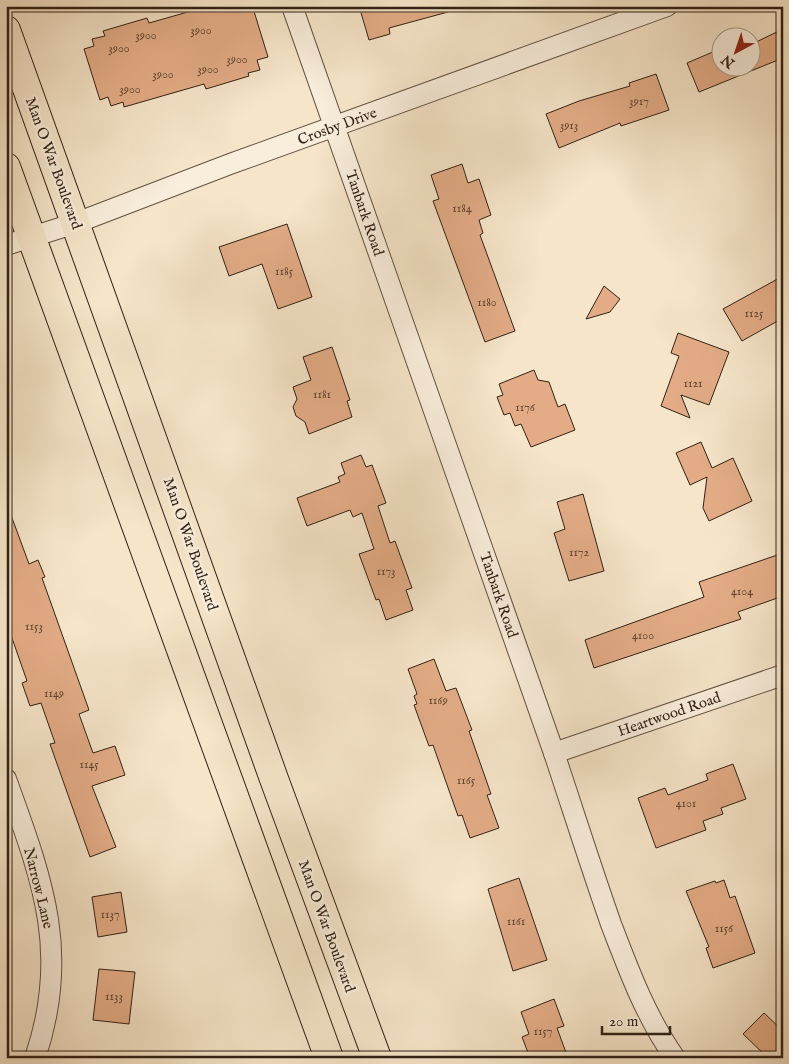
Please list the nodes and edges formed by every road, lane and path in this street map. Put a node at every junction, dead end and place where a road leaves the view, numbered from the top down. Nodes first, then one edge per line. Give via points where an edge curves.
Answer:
1 (292, 6) edge
2 (667, 6) edge
3 (6, 30) edge
4 (335, 127) junction
5 (6, 167) edge
6 (76, 223) junction
7 (19, 240) edge
8 (783, 675) edge
9 (554, 753) junction
10 (6, 779) edge
11 (13, 818) edge
12 (35, 1058) edge
13 (329, 1058) edge
14 (377, 1058) edge
15 (675, 1058) edge

1 - 4 street, Tanbark Road
2 - 4 street, Crosby Drive
3 - 6 main road, Man O War Boulevard
4 - 6 street, Crosby Drive
4 - 9 street, Tanbark Road
5 - 7 main road
6 - 7 street, Crosby Drive
6 - 14 main road, Man O War Boulevard
7 - 13 main road
8 - 9 street, Heartwood Road
9 - 15 street, Tanbark Road via 632,981
10 - 11 street, Narrow Lane
11 - 12 street, Narrow Lane via 48,910 52,940 50,994

